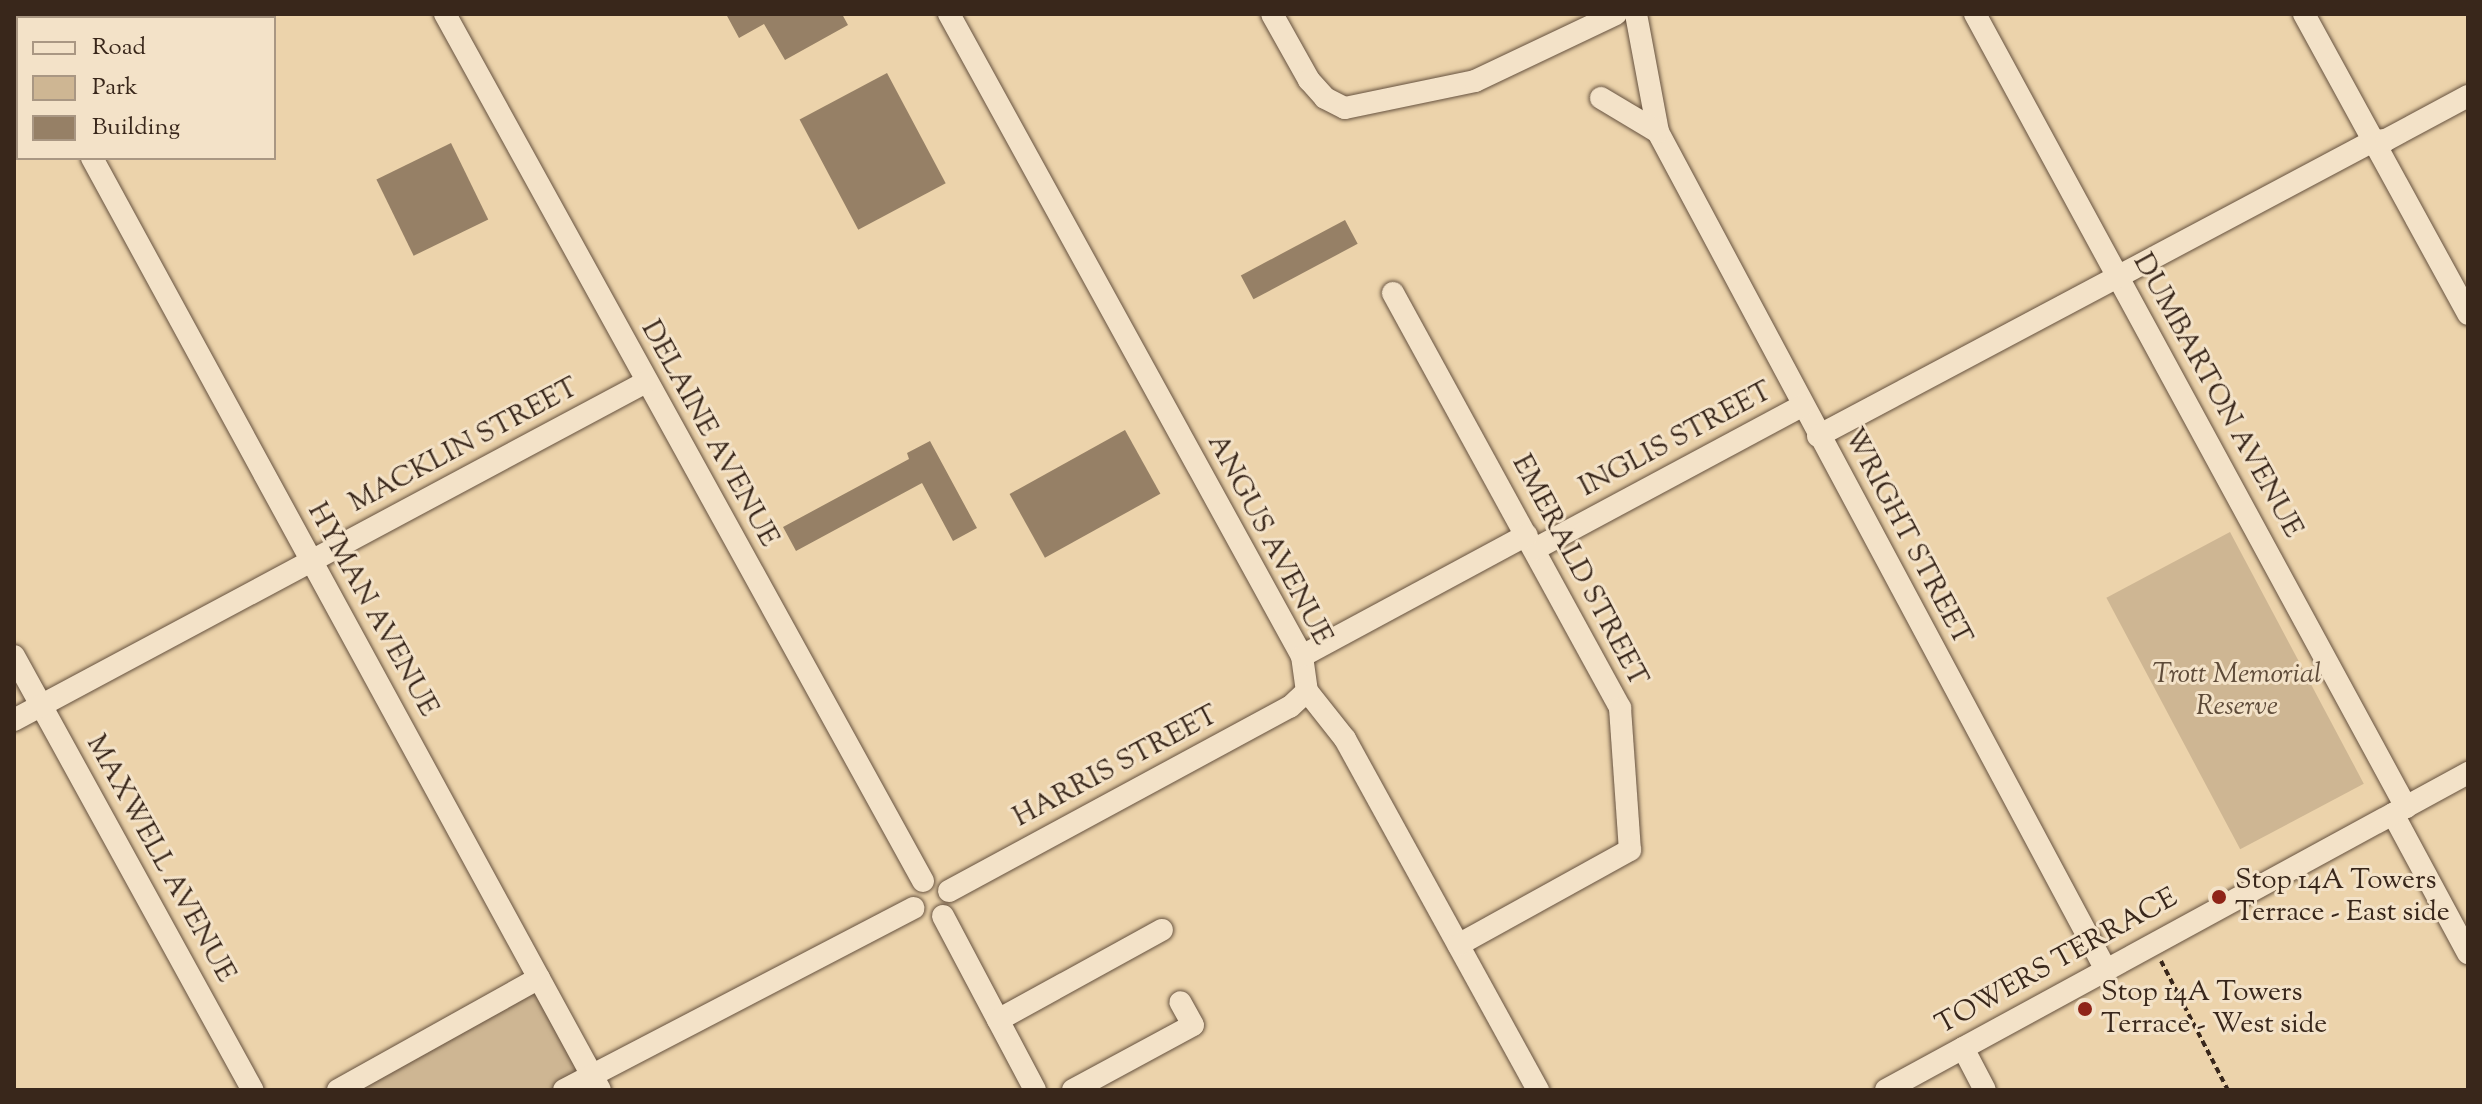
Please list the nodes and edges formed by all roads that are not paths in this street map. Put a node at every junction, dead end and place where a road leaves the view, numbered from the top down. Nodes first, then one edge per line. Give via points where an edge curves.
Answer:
1 (445, 14) edge
2 (949, 14) edge
3 (1272, 14) edge
4 (1616, 14) edge
5 (1636, 14) edge
6 (1975, 14) edge
7 (2304, 14) edge
8 (2468, 96) edge
9 (1601, 98) dead end
10 (1658, 132) junction
11 (2373, 141) junction
12 (93, 160) edge
13 (2118, 276) junction
14 (1393, 293) dead end
15 (2468, 314) edge
16 (646, 382) junction
17 (1802, 406) junction
18 (1818, 436) junction
19 (1531, 542) junction
20 (312, 562) junction
21 (14, 656) edge
22 (1302, 656) junction
23 (1307, 691) junction
24 (41, 706) junction
25 (14, 720) edge
26 (2468, 773) edge
27 (2399, 810) junction
28 (923, 881) junction
29 (949, 891) junction
30 (914, 908) junction
31 (943, 916) junction
32 (1162, 930) dead end
33 (1458, 945) junction
34 (2468, 953) edge
35 (2106, 970) junction
36 (539, 978) junction
37 (1180, 1002) dead end
38 (998, 1020) junction
39 (1963, 1048) junction
40 (596, 1082) edge
41 (253, 1090) edge
42 (338, 1090) edge
43 (564, 1090) edge
44 (1035, 1090) edge
45 (1073, 1090) edge
46 (1538, 1090) edge
47 (1886, 1090) edge
48 (1985, 1090) edge

1 - 16 street, DELAINE AVENUE
2 - 22 street, ANGUS AVENUE
3 - 4 street via 1309,80 1325,98 1345,108 1475,81
5 - 10 street, WRIGHT STREET
6 - 13 street, DUMBARTON AVENUE
7 - 11 street
8 - 11 street via 2386,140
9 - 10 street
10 - 17 street, WRIGHT STREET
11 - 13 street
11 - 15 street
12 - 20 street, HYMAN AVENUE
13 - 18 street
13 - 27 street, DUMBARTON AVENUE
14 - 19 street, EMERALD STREET
16 - 20 street, MACKLIN STREET
16 - 28 street, DELAINE AVENUE
17 - 18 street, WRIGHT STREET
17 - 19 street, INGLIS STREET
18 - 35 street, WRIGHT STREET
19 - 22 street, INGLIS STREET
19 - 33 street, EMERALD STREET via 1620,708 1630,850
20 - 24 street, MACKLIN STREET
20 - 36 street, HYMAN AVENUE
21 - 24 street, MAXWELL AVENUE
22 - 23 street, ANGUS AVENUE
23 - 29 street, HARRIS STREET via 1290,707
23 - 33 street, ANGUS AVENUE via 1345,739
24 - 25 street, MACKLIN STREET
24 - 41 street, MAXWELL AVENUE
26 - 27 street, TOWERS TERRACE
27 - 34 street, DUMBARTON AVENUE
27 - 35 street, TOWERS TERRACE
28 - 29 street via 940,882
28 - 30 street via 912,895
29 - 31 street via 951,905
30 - 31 street via 930,919
30 - 40 street
31 - 38 street
32 - 38 street
33 - 46 street, ANGUS AVENUE
35 - 39 street, TOWERS TERRACE
36 - 40 street, HYMAN AVENUE
36 - 42 street
37 - 45 street via 1193,1025
38 - 44 street
39 - 47 street, TOWERS TERRACE
39 - 48 street
40 - 43 street

